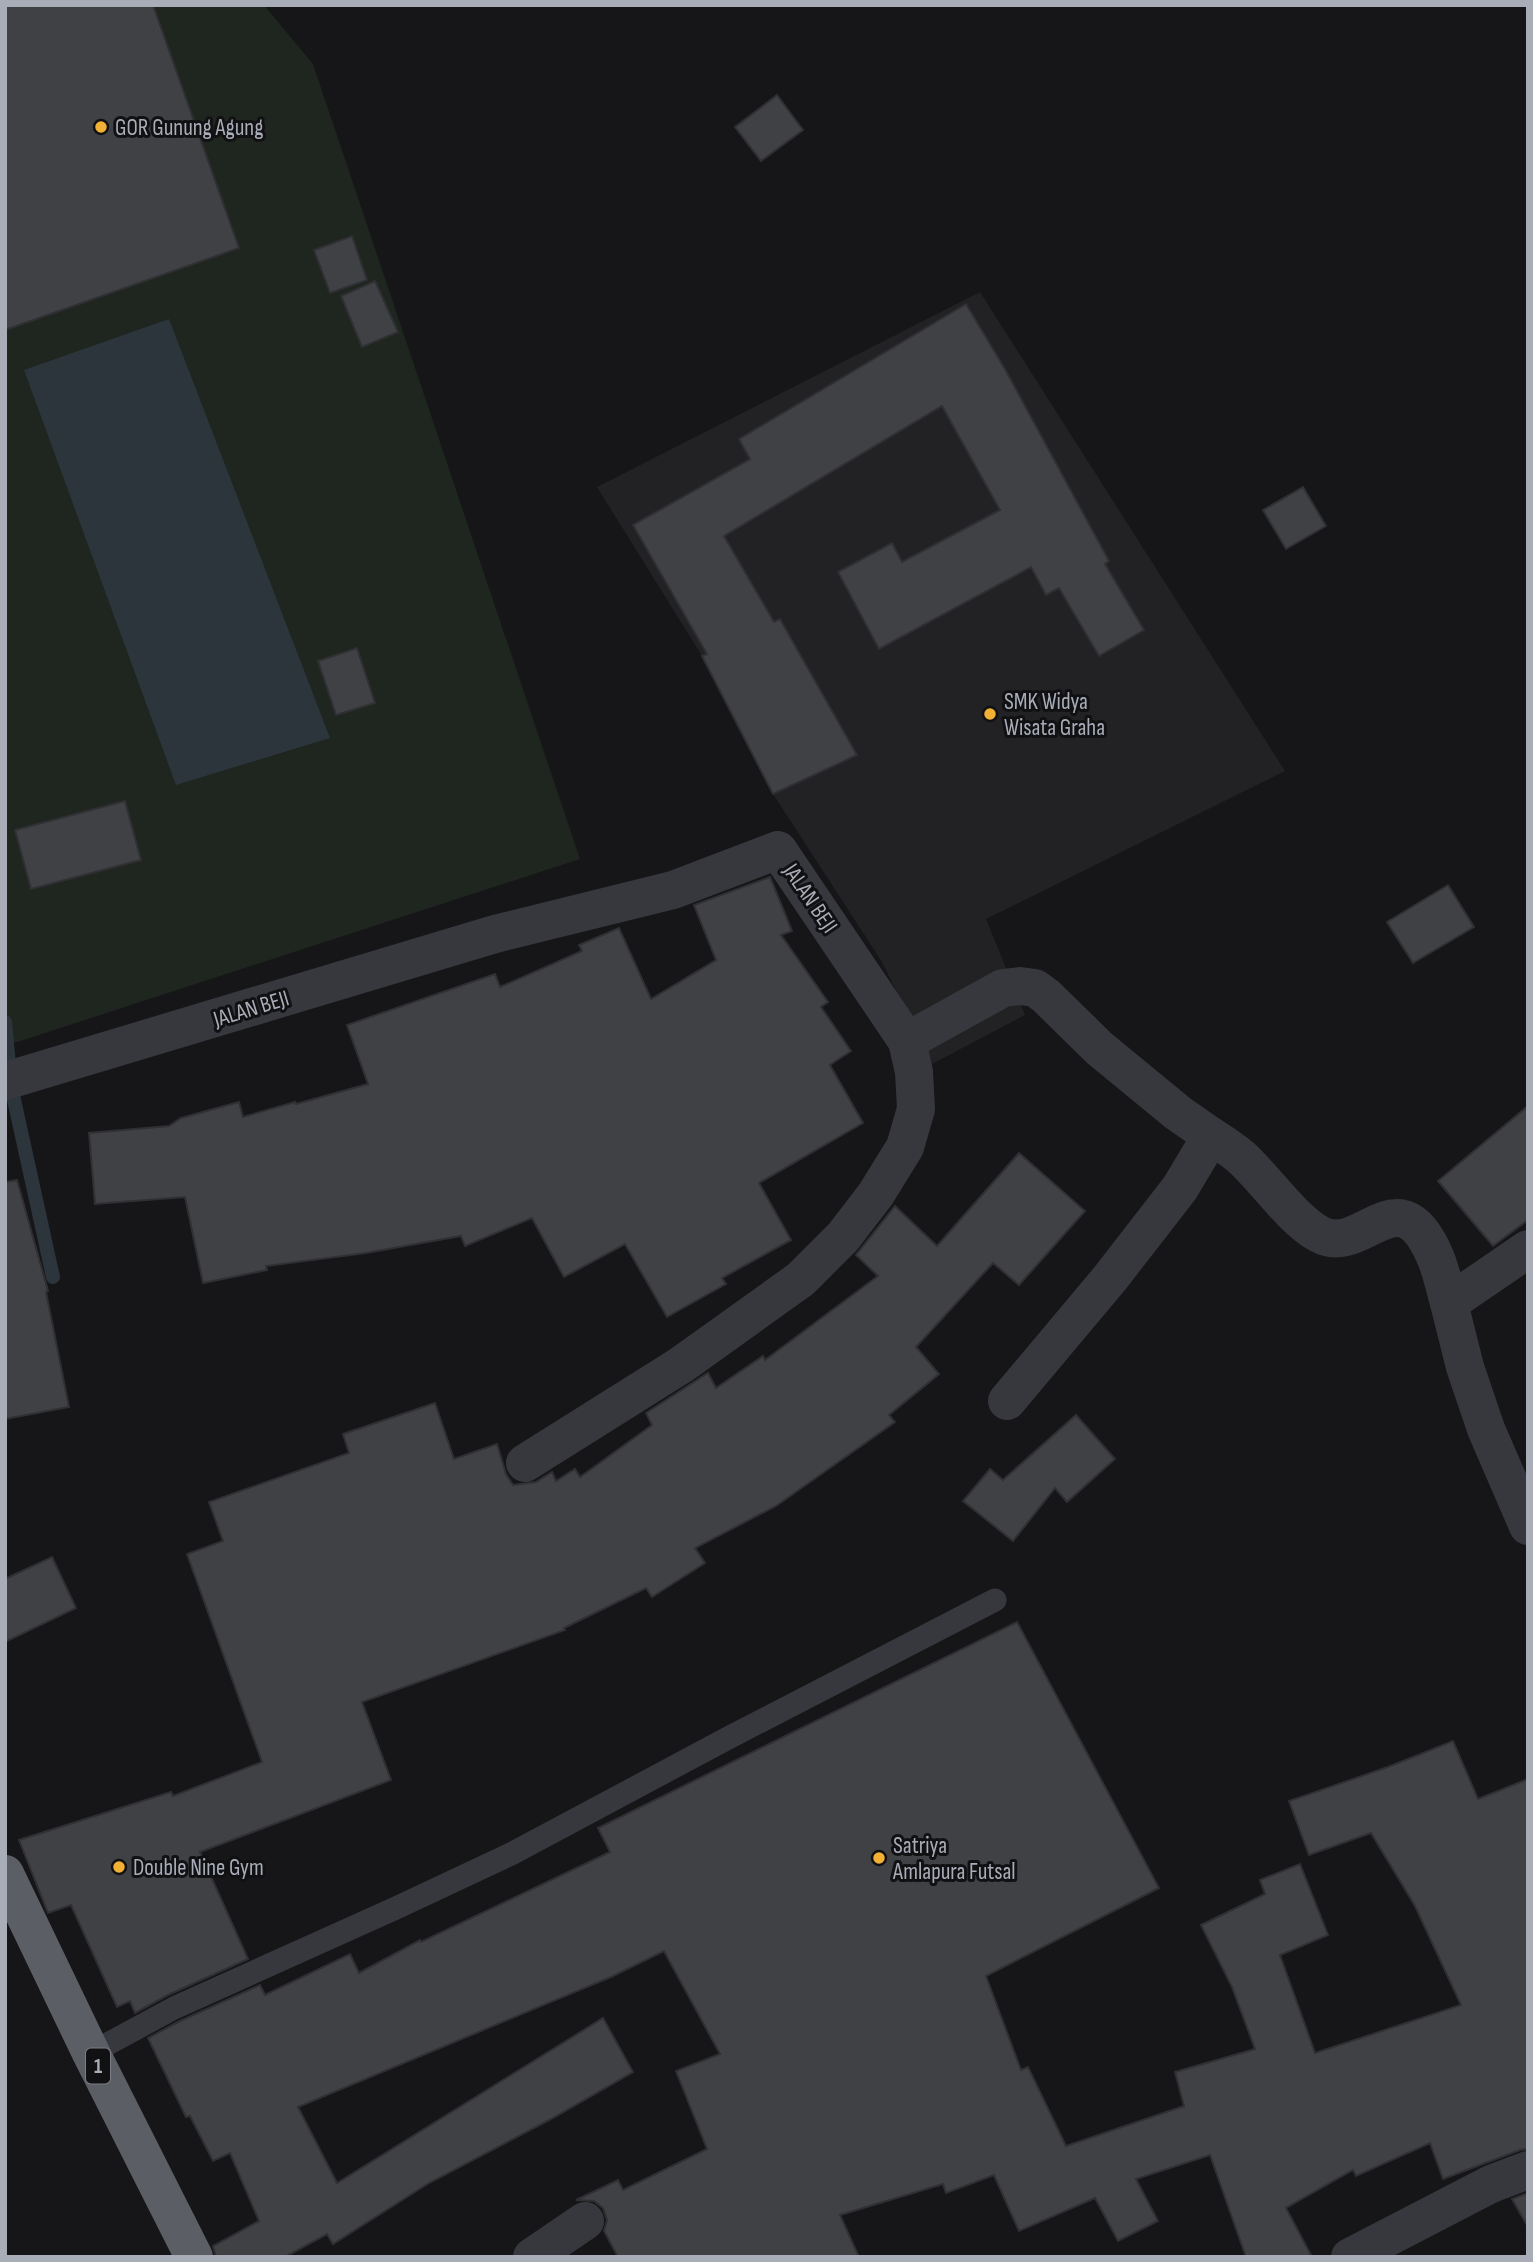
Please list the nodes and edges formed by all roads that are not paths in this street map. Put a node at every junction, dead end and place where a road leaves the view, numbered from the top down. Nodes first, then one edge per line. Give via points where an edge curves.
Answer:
1 (907, 1041) junction
2 (5, 1081) edge
3 (1211, 1136) junction
4 (1528, 1249) edge
5 (1449, 1303) junction
6 (1007, 1401) dead end
7 (525, 1463) dead end
8 (1528, 1526) edge
9 (995, 1600) dead end
10 (5, 1874) edge
11 (91, 2053) junction
12 (1528, 2170) edge
13 (585, 2221) dead end
14 (183, 2254) edge
15 (532, 2257) edge
16 (1350, 2257) edge

1 - 2 street, JALAN BEJI via 778,850 673,890 495,934
1 - 3 street via 1003,988 1035,988 1099,1048
1 - 7 street, JALAN BEJI via 916,1108 905,1147 843,1237 801,1279 681,1366
3 - 5 street via 1241,1157 1320,1235 1346,1237 1384,1219 1401,1217 1413,1222 1433,1251
3 - 6 street via 1181,1188
4 - 5 street
5 - 8 street via 1486,1429
9 - 11 lane via 512,1854 174,2008
10 - 11 highway, 1
11 - 14 highway, 1
12 - 16 street via 1491,2184
13 - 15 street

